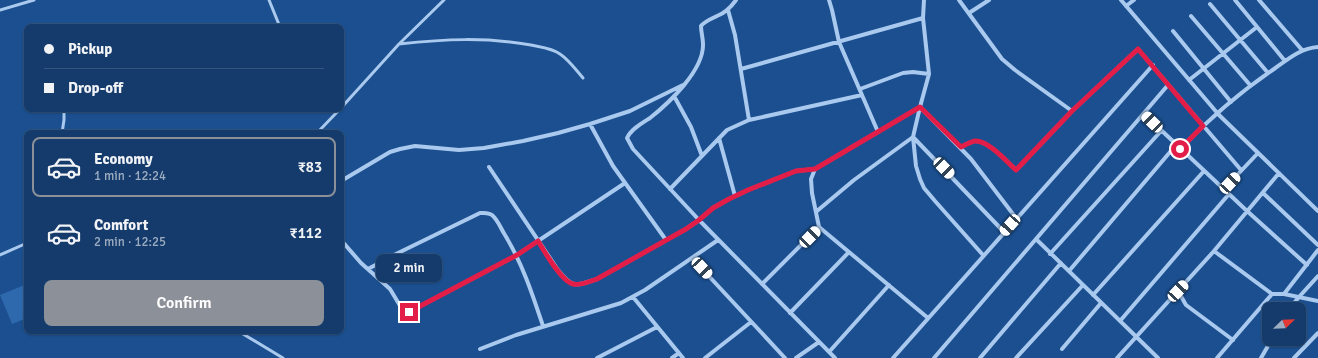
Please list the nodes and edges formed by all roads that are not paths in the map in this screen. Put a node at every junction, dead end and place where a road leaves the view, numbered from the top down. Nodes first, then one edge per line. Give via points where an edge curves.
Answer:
1 (33, 0) edge
2 (269, 0) edge
3 (444, 0) edge
4 (736, 0) edge
5 (829, 0) edge
6 (924, 0) edge
7 (959, 0) edge
8 (989, 0) edge
9 (1121, 0) edge
10 (1134, 0) edge
11 (1235, 0) edge
12 (1259, 0) edge
13 (1210, 4) dead end
14 (1126, 6) junction
15 (0, 10) edge
16 (728, 10) junction
17 (969, 13) junction
18 (1191, 16) dead end
19 (923, 18) junction
20 (279, 24) edge
21 (1257, 27) junction
22 (1173, 31) dead end
23 (1240, 40) junction
24 (839, 42) junction
25 (399, 44) junction
26 (1318, 47) edge
27 (1302, 50) junction
28 (1223, 53) junction
29 (1285, 61) junction
30 (1153, 66) junction
31 (741, 69) junction
32 (1204, 69) junction
33 (1268, 73) junction
34 (929, 74) junction
35 (583, 78) dead end
36 (1189, 80) junction
37 (685, 84) junction
38 (1168, 85) junction
39 (1250, 85) junction
40 (860, 89) junction
41 (674, 96) junction
42 (862, 96) junction
43 (1231, 102) junction
44 (344, 104) edge
45 (920, 107) junction
46 (1072, 111) junction
47 (64, 112) edge
48 (336, 112) edge
49 (1144, 114) junction
50 (1217, 114) junction
51 (750, 120) junction
52 (590, 124) junction
53 (1203, 126) junction
54 (62, 130) edge
55 (320, 130) edge
56 (1161, 131) junction
57 (878, 132) junction
58 (913, 137) junction
59 (719, 138) junction
60 (1176, 145) junction
61 (961, 147) junction
62 (1180, 149) junction
63 (1258, 153) junction
64 (702, 156) junction
65 (489, 167) dead end
66 (815, 169) junction
67 (1242, 170) junction
68 (1204, 171) junction
69 (1279, 173) junction
70 (344, 179) edge
71 (625, 183) junction
72 (670, 189) junction
73 (1224, 189) junction
74 (1263, 193) junction
75 (1229, 194) junction
76 (735, 196) junction
77 (816, 211) junction
78 (1247, 211) junction
79 (1318, 211) edge
80 (1016, 218) junction
81 (699, 220) junction
82 (820, 227) junction
83 (1004, 232) junction
84 (1036, 239) junction
85 (666, 240) junction
86 (718, 240) junction
87 (538, 241) junction
88 (344, 243) edge
89 (24, 244) edge
90 (1318, 245) edge
91 (1318, 250) edge
92 (1214, 251) junction
93 (849, 252) junction
94 (1050, 254) junction
95 (0, 255) edge
96 (517, 255) junction
97 (983, 255) junction
98 (692, 258) junction
99 (1061, 264) junction
100 (1307, 265) junction
101 (368, 269) junction
102 (1069, 271) junction
103 (1318, 276) edge
104 (762, 284) junction
105 (889, 285) junction
106 (1083, 285) junction
107 (1178, 291) junction
108 (1272, 294) junction
109 (1284, 294) junction
110 (1093, 295) junction
111 (1299, 296) junction
112 (633, 297) junction
113 (1318, 301) edge
114 (1295, 302) edge
115 (1101, 303) junction
116 (790, 313) junction
117 (928, 318) junction
118 (1120, 321) junction
119 (751, 322) junction
120 (543, 326) junction
121 (657, 327) junction
122 (1318, 333) edge
123 (243, 334) edge
124 (1136, 337) junction
125 (1233, 340) junction
126 (819, 342) junction
127 (1268, 346) edge
128 (480, 349) dead end
129 (1062, 349) dead end
130 (829, 352) junction
131 (679, 353) junction
132 (283, 358) edge
133 (597, 358) edge
134 (672, 358) edge
135 (683, 358) edge
136 (705, 358) edge
137 (785, 358) edge
138 (796, 358) edge
139 (835, 358) edge
140 (893, 358) edge
141 (934, 358) edge
142 (980, 358) edge
143 (1016, 358) edge
144 (1118, 358) edge
145 (1158, 358) edge
146 (1217, 358) edge
147 (1261, 358) edge
148 (1294, 358) edge

1 - 15 lane
2 - 20 lane
3 - 25 lane
4 - 16 street
5 - 24 street
6 - 19 street
7 - 17 street
8 - 17 street
9 - 14 street
10 - 14 street
11 - 21 street
12 - 27 street
13 - 23 street
14 - 36 street
16 - 31 street
16 - 37 street via 701,26 704,45 702,56
17 - 46 street via 1002,59
18 - 28 street
19 - 24 street
19 - 34 street
21 - 23 street
21 - 29 street
22 - 32 street
23 - 28 street
23 - 33 street
24 - 31 street
24 - 40 street
25 - 35 lane via 449,39 508,41 560,53
25 - 44 lane
26 - 27 street
27 - 29 street
28 - 32 street
28 - 39 street
29 - 33 street
30 - 38 street
30 - 46 street via 1138,49
30 - 80 street
31 - 51 street
32 - 36 street
32 - 43 street
33 - 39 street
34 - 40 street via 903,73
34 - 45 street
36 - 50 street
37 - 41 street
37 - 52 street via 630,111
38 - 49 street
38 - 53 street
39 - 43 street
40 - 42 street
41 - 64 street via 691,127
41 - 72 street via 627,138 633,149
42 - 51 street
42 - 57 street
43 - 50 street
45 - 57 street
45 - 58 street
45 - 61 street
46 - 61 street via 1016,170 983,142 976,141
47 - 54 lane
48 - 55 lane
49 - 56 street
49 - 84 street
50 - 53 street
50 - 63 street
51 - 59 street via 728,130
52 - 70 street via 484,148 400,148
52 - 71 street
53 - 62 street
53 - 67 street
56 - 60 street
56 - 94 street
57 - 66 street
58 - 77 street
58 - 83 street
58 - 97 street via 916,166 924,188
59 - 64 street
59 - 76 street
60 - 62 street
60 - 102 street
61 - 80 street
62 - 68 street
63 - 67 street
63 - 69 street
64 - 72 street
65 - 87 street
66 - 76 street via 796,171
66 - 77 street via 811,179
67 - 73 street
68 - 73 street
68 - 110 street
69 - 74 street
69 - 79 street
71 - 85 street
71 - 87 street
72 - 81 street
73 - 75 street
74 - 78 street
74 - 90 street
75 - 78 street
75 - 118 street
76 - 81 street via 713,208
77 - 82 street
78 - 92 street
78 - 100 street
80 - 83 street
81 - 85 street
81 - 86 street
82 - 93 street
82 - 104 street
83 - 97 street
84 - 94 street
84 - 141 street
85 - 87 street via 597,279 574,284 566,280
86 - 98 street
86 - 104 street
87 - 96 street
88 - 101 street
89 - 95 lane
91 - 100 street
92 - 107 street
92 - 108 street
93 - 105 street
93 - 116 street
94 - 99 street
96 - 101 street via 409,312 402,309 390,288
96 - 101 street via 497,222 486,212
96 - 120 street
97 - 117 street
98 - 112 street
98 - 119 street
99 - 102 street
99 - 142 street
100 - 109 street
102 - 106 street
103 - 111 street
104 - 116 street
105 - 117 street
105 - 130 street
106 - 110 street
106 - 143 street
107 - 124 street
107 - 125 street via 1186,305
108 - 109 street
108 - 125 street
109 - 111 street
110 - 115 street
111 - 113 street
111 - 114 street
112 - 120 street
112 - 121 street
115 - 118 street
115 - 129 street
116 - 126 street
117 - 140 street
118 - 124 street
119 - 136 street
119 - 137 street
120 - 128 street
121 - 131 street
121 - 133 street
122 - 148 street
123 - 132 lane
124 - 144 street
124 - 145 street
125 - 146 street
126 - 130 street
126 - 138 street
127 - 147 street
130 - 139 street
131 - 134 street
131 - 135 street

